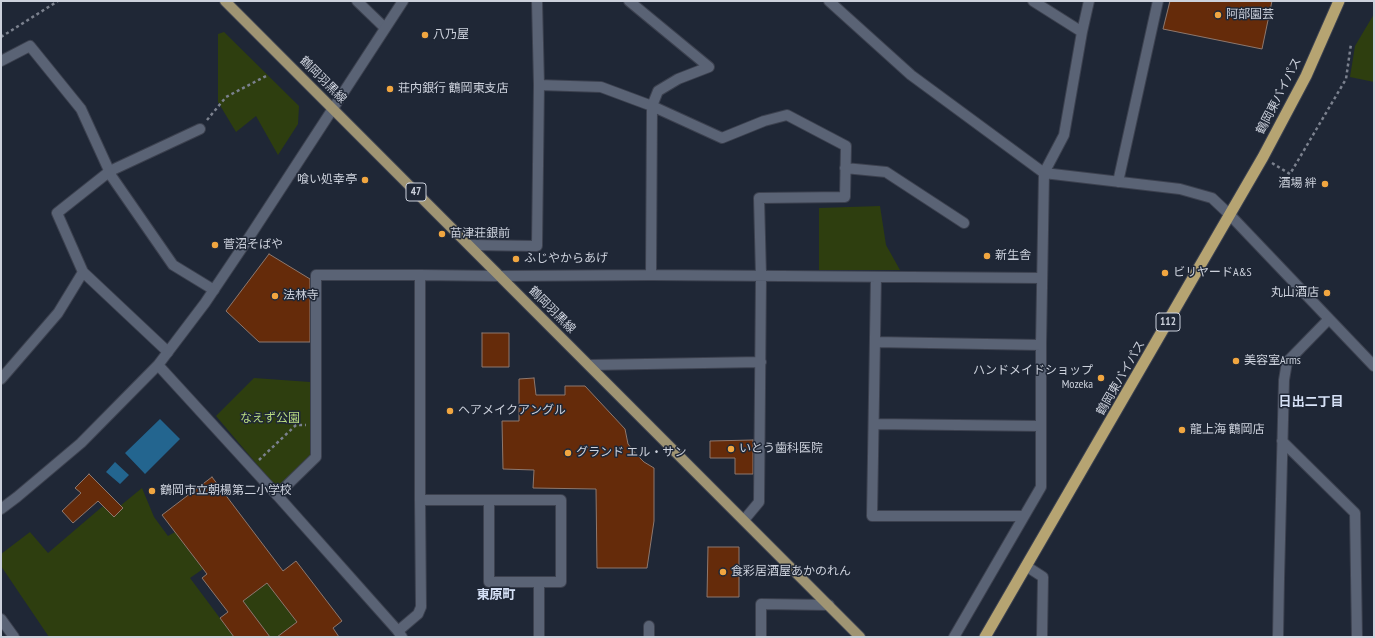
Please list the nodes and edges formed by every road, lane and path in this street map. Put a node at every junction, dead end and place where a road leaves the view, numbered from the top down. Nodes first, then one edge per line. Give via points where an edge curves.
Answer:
1 (58, 1) edge
2 (225, 1) edge
3 (357, 1) edge
4 (403, 1) edge
5 (537, 1) edge
6 (629, 1) edge
7 (829, 1) edge
8 (1033, 1) edge
9 (1089, 1) edge
10 (1158, 1) edge
11 (1339, 1) edge
12 (385, 28) junction
13 (1082, 32) junction
14 (1, 37) edge
15 (1351, 44) dead end
16 (1, 61) edge
17 (268, 74) dead end
18 (540, 85) junction
19 (652, 106) junction
20 (332, 108) junction
21 (200, 128) joint
22 (1263, 157) junction
23 (845, 168) junction
24 (110, 171) junction
25 (1044, 173) junction
26 (1118, 182) junction
27 (1230, 215) junction
28 (964, 223) dead end
29 (470, 245) junction
30 (83, 272) junction
31 (420, 275) junction
32 (651, 275) junction
33 (500, 276) junction
34 (761, 276) junction
35 (876, 277) junction
36 (1042, 278) junction
37 (214, 290) junction
38 (1328, 320) junction
39 (875, 342) junction
40 (1041, 345) junction
41 (168, 352) junction
42 (761, 362) junction
43 (158, 365) junction
44 (589, 365) junction
45 (1374, 366) edge
46 (1, 379) edge
47 (874, 424) junction
48 (316, 426) junction
49 (1040, 426) junction
50 (1282, 441) junction
51 (257, 462) dead end
52 (276, 495) junction
53 (420, 500) junction
54 (489, 500) junction
55 (1, 508) edge
56 (1024, 516) junction
57 (744, 520) junction
58 (1026, 566) junction
59 (539, 582) junction
60 (829, 605) junction
61 (1, 619) edge
62 (649, 626) dead end
63 (400, 634) edge
64 (14, 637) edge
65 (539, 637) edge
66 (649, 637) edge
67 (761, 637) edge
68 (860, 637) edge
69 (954, 637) edge
70 (985, 637) edge
71 (1042, 637) edge
72 (1278, 637) edge
73 (1356, 637) edge

1 - 14 path
2 - 20 main road, 鶴岡羽黒線 / 47
3 - 12 street
4 - 12 street
5 - 18 street
6 - 19 street via 709,67 678,79 658,91
7 - 25 street via 911,75
8 - 13 street
9 - 13 street
10 - 26 street
11 - 22 highway, 鶴岡東バイパス / 112 via 1306,76
12 - 20 street
13 - 25 street via 1064,135
15 - 22 path via 1346,79 1290,174
16 - 24 street via 30,46 81,109
17 - 21 path via 226,97
18 - 19 street via 601,87
18 - 29 street via 537,246
19 - 23 street via 722,138 764,121 787,115 846,146
19 - 32 street
20 - 29 main road, 鶴岡羽黒線 / 47
20 - 37 street
21 - 24 street
22 - 27 highway, 鶴岡東バイパス / 112
23 - 28 street via 886,172
23 - 34 street via 845,197 759,198
24 - 30 street via 57,213
24 - 37 street via 173,265
25 - 26 street
25 - 36 street
26 - 27 street via 1180,189 1212,198
27 - 38 street
27 - 58 highway, 鶴岡東バイパス / 112
29 - 33 main road, 鶴岡羽黒線 / 47
30 - 41 street
30 - 46 street via 58,313
31 - 33 street
31 - 48 street via 316,275
31 - 53 street
32 - 33 street
32 - 34 street
33 - 44 main road, 鶴岡羽黒線 / 47
34 - 35 street
34 - 42 street
35 - 36 street
35 - 39 street
36 - 40 street
37 - 41 street
38 - 45 street
38 - 50 street via 1287,362
39 - 40 street
39 - 47 street
40 - 49 street
41 - 43 street
42 - 44 street
42 - 57 street via 759,502
43 - 52 street
43 - 55 street via 81,443 17,498
44 - 57 main road, 鶴岡羽黒線 / 47
47 - 49 street
47 - 56 street via 872,516
48 - 51 path via 296,425
48 - 52 street via 316,457
49 - 56 street via 1041,487
50 - 72 street
50 - 73 street via 1355,512
52 - 63 street
53 - 54 street
53 - 63 street via 421,607
54 - 59 street via 489,582
54 - 59 street via 561,500 561,582
56 - 69 street
57 - 60 main road, 鶴岡羽黒線 / 47
58 - 70 highway, 鶴岡東バイパス / 112
58 - 71 street via 1043,577
59 - 65 street
60 - 67 street via 761,604
60 - 68 main road, 鶴岡羽黒線 / 47
61 - 64 street
62 - 66 street

